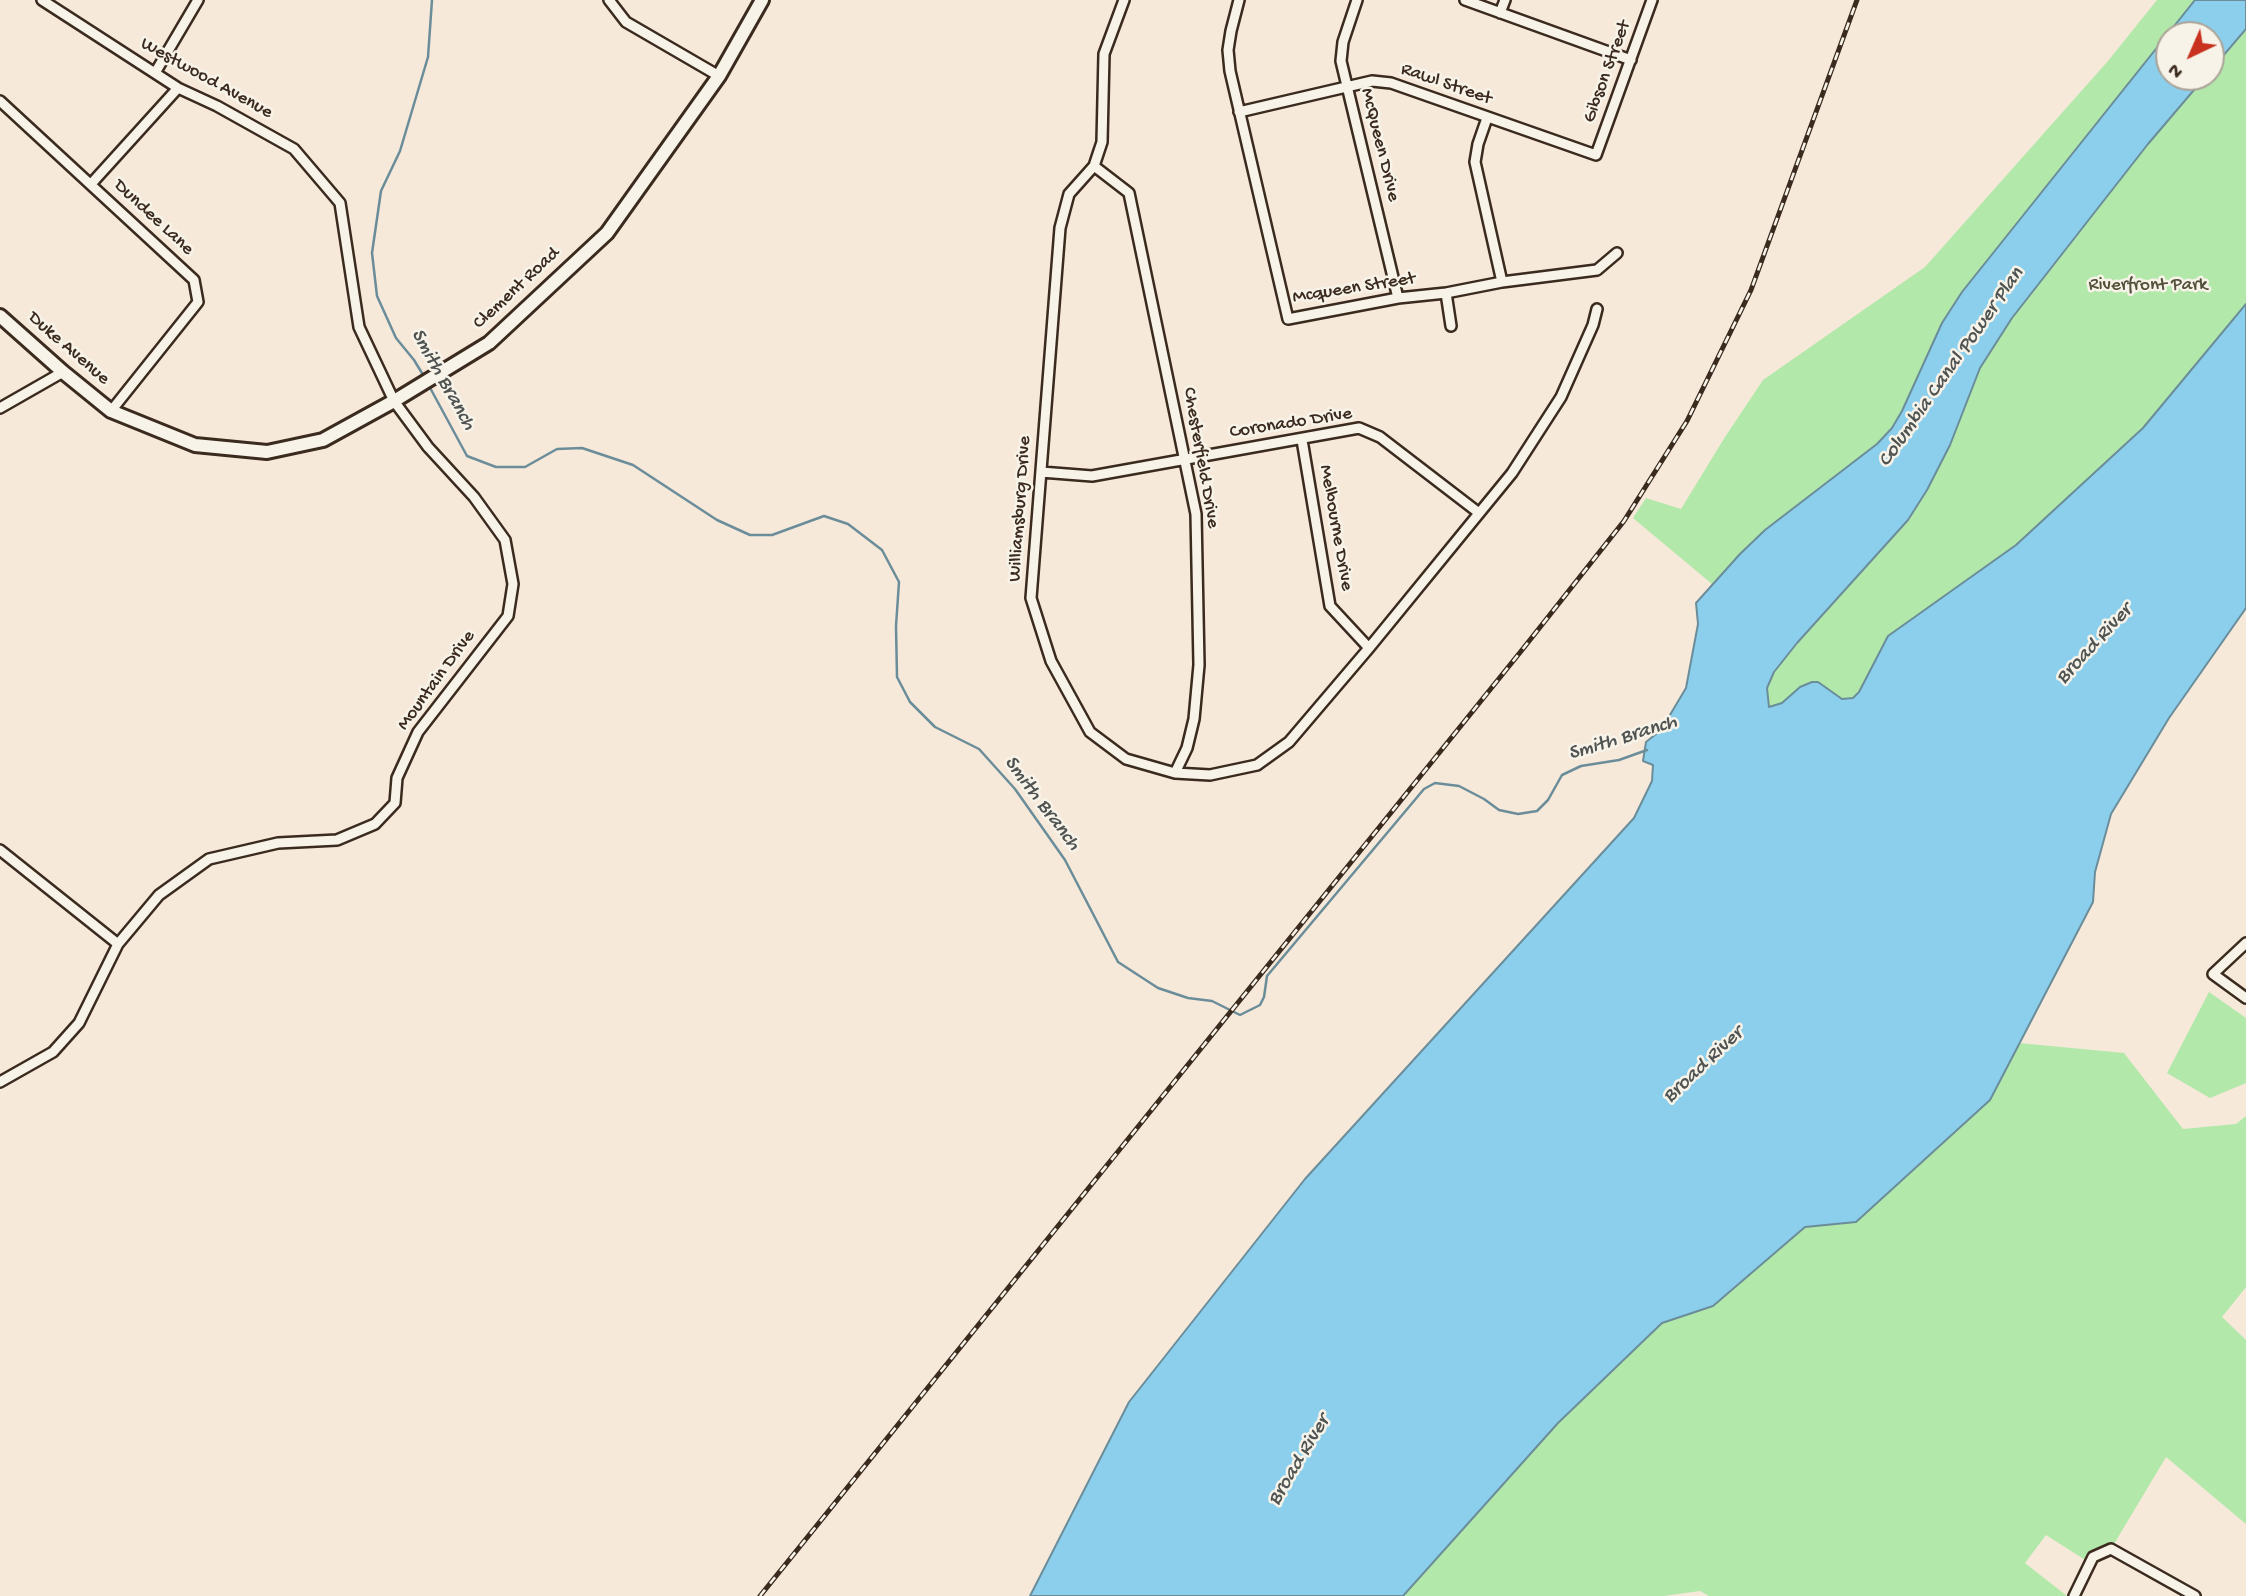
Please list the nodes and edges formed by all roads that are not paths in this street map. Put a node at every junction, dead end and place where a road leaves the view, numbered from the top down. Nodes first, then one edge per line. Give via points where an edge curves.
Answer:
1 (42, 0) edge
2 (198, 0) edge
3 (609, 0) edge
4 (762, 0) edge
5 (1124, 0) edge
6 (1239, 0) edge
7 (1357, 0) edge
8 (1465, 0) edge
9 (1505, 0) edge
10 (1653, 0) edge
11 (1500, 13) junction
12 (1631, 60) junction
13 (155, 73) junction
14 (719, 76) junction
15 (178, 88) junction
16 (1347, 89) junction
17 (0, 101) edge
18 (1239, 112) junction
19 (1487, 118) junction
20 (1597, 155) joint
21 (1094, 166) junction
22 (91, 184) junction
23 (340, 203) joint
24 (1617, 253) dead end
25 (1502, 282) junction
26 (1446, 293) junction
27 (1398, 298) junction
28 (1597, 309) dead end
29 (0, 316) edge
30 (1451, 326) dead end
31 (63, 372) junction
32 (394, 401) junction
33 (0, 408) edge
34 (111, 411) junction
35 (1302, 440) junction
36 (1186, 460) junction
37 (1041, 472) junction
38 (1479, 513) junction
39 (1369, 649) junction
40 (1175, 773) junction
41 (0, 850) edge
42 (2246, 943) edge
43 (118, 944) junction
44 (2246, 998) edge
45 (0, 1082) edge
46 (2074, 1596) edge
47 (2195, 1596) edge

1 - 13 street, Westwood Avenue
2 - 13 street
3 - 14 street via 626,22
4 - 14 street, Clement Road
5 - 21 street, Williamsburg Drive via 1104,54 1102,142
6 - 18 street, Mcqueen Street via 1228,50
7 - 16 street, McQueen Drive via 1340,61
8 - 11 street
9 - 11 street
10 - 12 street, Gibson Street
11 - 12 street
12 - 20 street, Gibson Street
13 - 15 street, Westwood Avenue
14 - 32 street, Clement Road via 607,233 489,343
15 - 22 street
15 - 23 street, Westwood Avenue via 294,149
16 - 18 street, Rawl Street
16 - 19 street, Rawl Street via 1372,81 1391,83
16 - 27 street, McQueen Drive
17 - 22 street, Dundee Lane
18 - 27 street, Mcqueen Street via 1288,319
19 - 20 street, Rawl Street
19 - 25 street via 1475,162
21 - 36 street, Chesterfield Drive via 1129,193
21 - 37 street, Williamsburg Drive via 1069,194 1060,228
22 - 34 street, Dundee Lane via 194,280 198,302
23 - 32 street, Mountain Drive via 359,327
24 - 25 street, Mcqueen Street via 1597,270
25 - 26 street, Mcqueen Street
26 - 27 street, Mcqueen Street
26 - 30 street
28 - 38 street, Williamsburg Drive via 1561,397
29 - 31 street, Duke Avenue
31 - 33 street
31 - 34 street, Duke Avenue
32 - 34 street, Clement Road via 323,440 267,452 195,445
32 - 43 street, Mountain Drive via 505,540 513,584 508,616 418,732 397,778 395,803 375,824 337,840 278,843 209,859 159,895
35 - 36 street, Coronado Drive
35 - 38 street, Coronado Drive via 1359,428 1380,437
35 - 39 street, Melbourne Drive via 1330,606
36 - 37 street, Coronado Drive via 1092,476
36 - 40 street, Chesterfield Drive via 1196,514 1199,665 1194,719
37 - 40 street, Williamsburg Drive via 1031,598 1051,661 1090,732 1126,759
38 - 39 street, Williamsburg Drive
39 - 40 street, Williamsburg Drive via 1289,742 1257,765 1210,775
41 - 43 street
42 - 44 street via 2213,974
43 - 45 street, Mountain Drive via 79,1023 53,1052
46 - 47 street via 2093,1557 2111,1549

